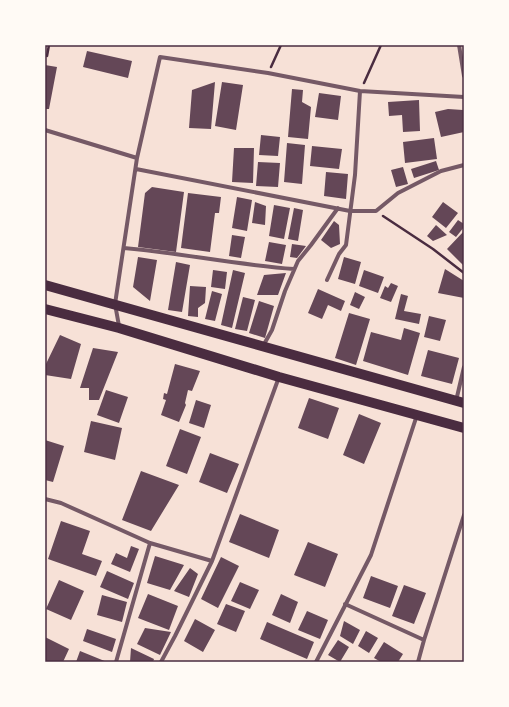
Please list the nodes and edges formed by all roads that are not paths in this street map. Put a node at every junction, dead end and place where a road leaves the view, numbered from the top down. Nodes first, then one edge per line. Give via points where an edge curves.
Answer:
1 (459, 45) edge
2 (464, 76) edge
3 (360, 91) junction
4 (464, 97) edge
5 (45, 130) edge
6 (137, 158) junction
7 (464, 165) edge
8 (136, 169) junction
9 (338, 208) junction
10 (350, 211) junction
11 (124, 248) junction
12 (294, 269) junction
13 (327, 280) dead end
14 (45, 285) edge
15 (115, 304) junction
16 (45, 309) edge
17 (119, 328) junction
18 (263, 346) junction
19 (464, 366) edge
20 (279, 377) junction
21 (460, 402) edge
22 (417, 415) junction
23 (464, 428) edge
24 (45, 499) edge
25 (464, 515) edge
26 (150, 543) junction
27 (212, 561) junction
28 (345, 604) junction
29 (424, 640) junction
30 (116, 662) edge
31 (161, 662) edge
32 (316, 662) edge
33 (418, 662) edge

1 - 2 street
3 - 4 street
3 - 6 street via 268,72 160,57
3 - 10 street
5 - 6 street
6 - 8 street
7 - 10 street via 441,171 398,193 376,212
8 - 9 street
8 - 11 street
9 - 10 street
9 - 12 street
10 - 13 street via 346,245
11 - 12 street
11 - 15 street
12 - 18 street via 272,330
14 - 15 main road
15 - 17 street
15 - 18 main road
16 - 17 main road
17 - 20 main road
18 - 21 main road
19 - 21 street
20 - 22 main road
20 - 27 street
22 - 23 main road
22 - 28 street via 371,555
24 - 26 street via 61,503
25 - 29 street
26 - 27 street
26 - 30 street
27 - 31 street
28 - 29 street
28 - 32 street
29 - 33 street

